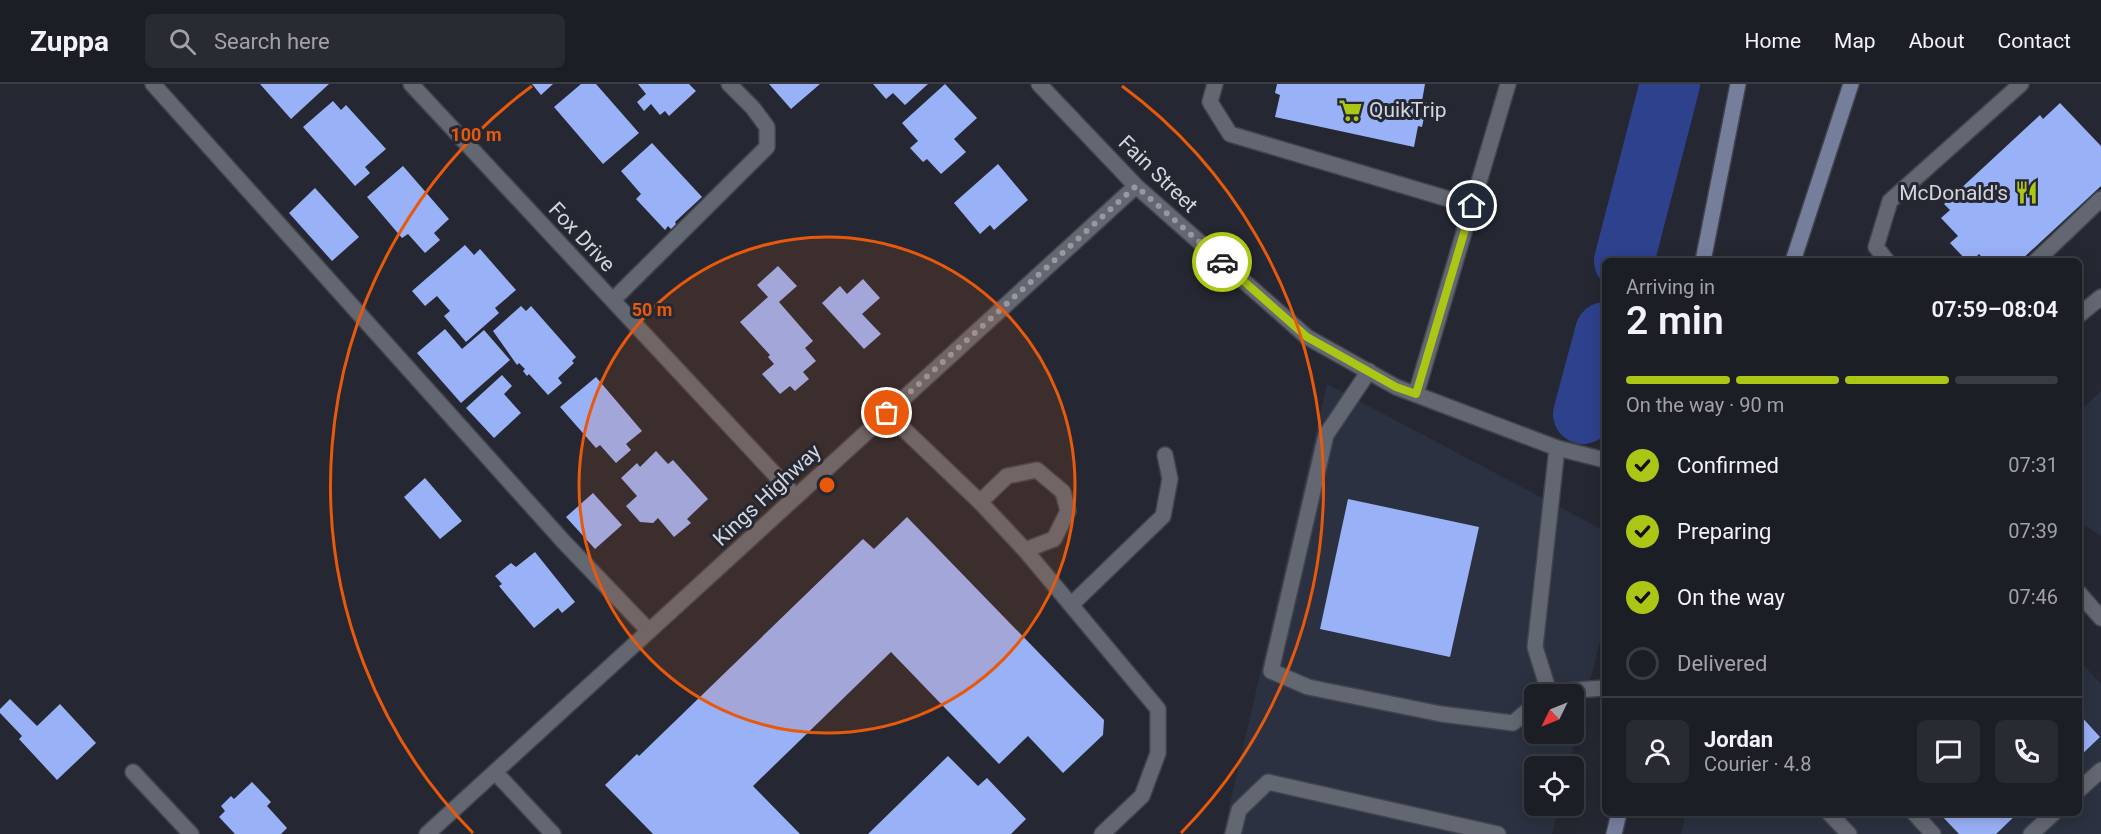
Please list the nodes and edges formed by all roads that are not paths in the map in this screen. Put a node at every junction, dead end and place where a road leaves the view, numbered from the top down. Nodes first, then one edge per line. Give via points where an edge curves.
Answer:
1 (153, 84) edge
2 (411, 84) edge
3 (729, 84) edge
4 (1040, 84) edge
5 (1215, 84) edge
6 (1508, 84) edge
7 (1738, 84) edge
8 (1851, 84) edge
9 (2021, 84) edge
10 (1136, 186) junction
11 (2101, 200) edge
12 (1472, 206) junction
13 (1704, 258) edge
14 (1794, 258) edge
15 (1885, 258) edge
16 (2039, 258) edge
17 (2101, 297) edge
18 (613, 300) junction
19 (2082, 313) edge
20 (1368, 371) junction
21 (1416, 394) junction
22 (887, 413) junction
23 (1557, 448) junction
24 (1165, 455) dead end
25 (1602, 459) edge
26 (796, 497) junction
27 (980, 502) junction
28 (1025, 550) junction
29 (2082, 602) edge
30 (1071, 605) junction
31 (2101, 618) edge
32 (650, 631) junction
33 (1545, 684) edge
34 (1602, 688) edge
35 (1584, 690) edge
36 (1524, 714) edge
37 (2101, 770) edge
38 (133, 772) dead end
39 (495, 772) junction
40 (2082, 787) edge
41 (1617, 816) edge
42 (1832, 816) edge
43 (1917, 816) edge
44 (2051, 816) edge
45 (1472, 831) edge
46 (191, 834) edge
47 (427, 834) edge
48 (553, 834) edge
49 (1102, 834) edge
50 (1233, 834) edge
51 (1498, 834) edge
52 (1614, 834) edge
53 (1850, 834) edge
54 (1933, 834) edge
55 (2031, 834) edge

1 - 32 street via 563,541
2 - 18 street, Fox Drive
3 - 18 street via 767,128 767,147
4 - 10 street, Fain Street
5 - 12 street via 1210,102 1230,134
6 - 12 street
7 - 13 main road
8 - 14 main road
9 - 15 street via 1890,201 1876,247
10 - 20 street, Fain Street via 1307,337
10 - 22 street, Kings Highway
11 - 16 street
12 - 21 street
17 - 19 street
18 - 26 street, Fox Drive
20 - 21 street, Fain Street
20 - 36 street via 1326,435 1271,671 1308,687 1441,714 1513,723
21 - 23 street, Fain Street
22 - 26 street, Kings Highway
22 - 27 street
23 - 25 street, Fain Street
23 - 33 street via 1535,647
24 - 30 street via 1170,478 1163,516
26 - 32 street, Kings Highway
27 - 28 street
27 - 28 street via 1007,476 1037,471 1063,492 1068,510 1054,538
28 - 30 street
29 - 31 street
30 - 49 street via 1158,708 1158,753 1142,796
32 - 39 street, Kings Highway
34 - 35 street
37 - 40 street
38 - 46 street
39 - 47 street, Kings Highway
39 - 48 street
41 - 52 main road
42 - 53 street
43 - 54 street
44 - 55 street
45 - 50 street via 1268,782 1239,810
45 - 51 street

